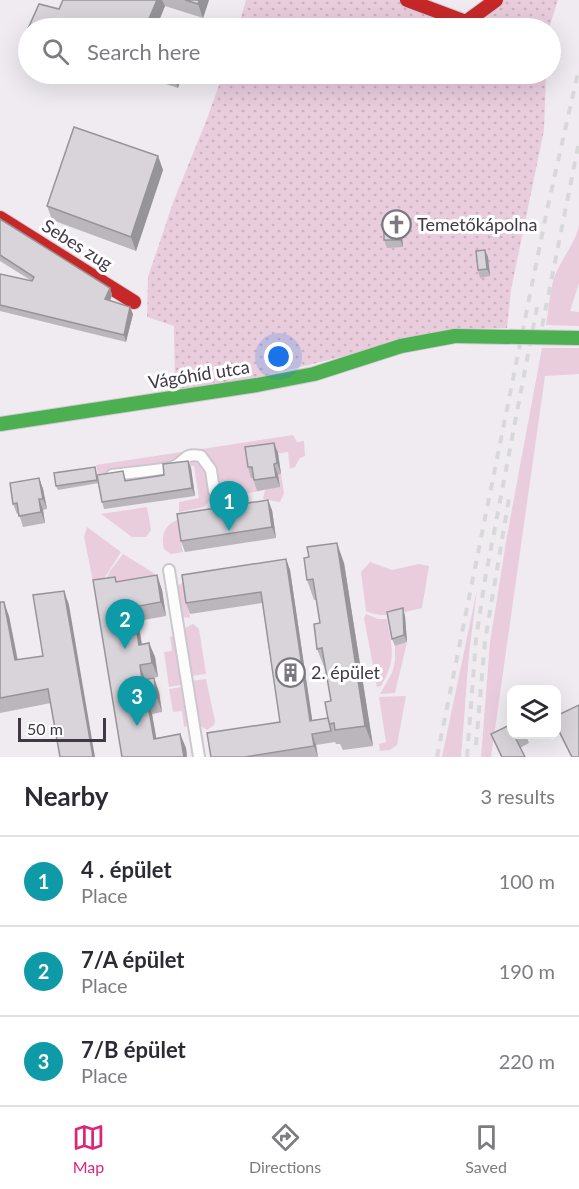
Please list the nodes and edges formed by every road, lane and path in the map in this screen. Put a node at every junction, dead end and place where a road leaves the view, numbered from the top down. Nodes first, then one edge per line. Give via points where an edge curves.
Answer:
1 (407, 0) edge
2 (496, 0) edge
3 (457, 18) edge
4 (471, 18) edge
5 (0, 218) edge
6 (134, 302) dead end
7 (579, 338) edge
8 (0, 424) edge
9 (98, 477) edge
10 (214, 491) dead end
11 (169, 570) dead end
12 (199, 757) edge

1 - 3 main road
2 - 4 main road
5 - 6 main road, Sebes zug
7 - 8 main road, Vágóhíd utca, bridge via 454,336 401,346 302,376
9 - 10 street via 176,466 195,455 201,456 211,470
11 - 12 street

